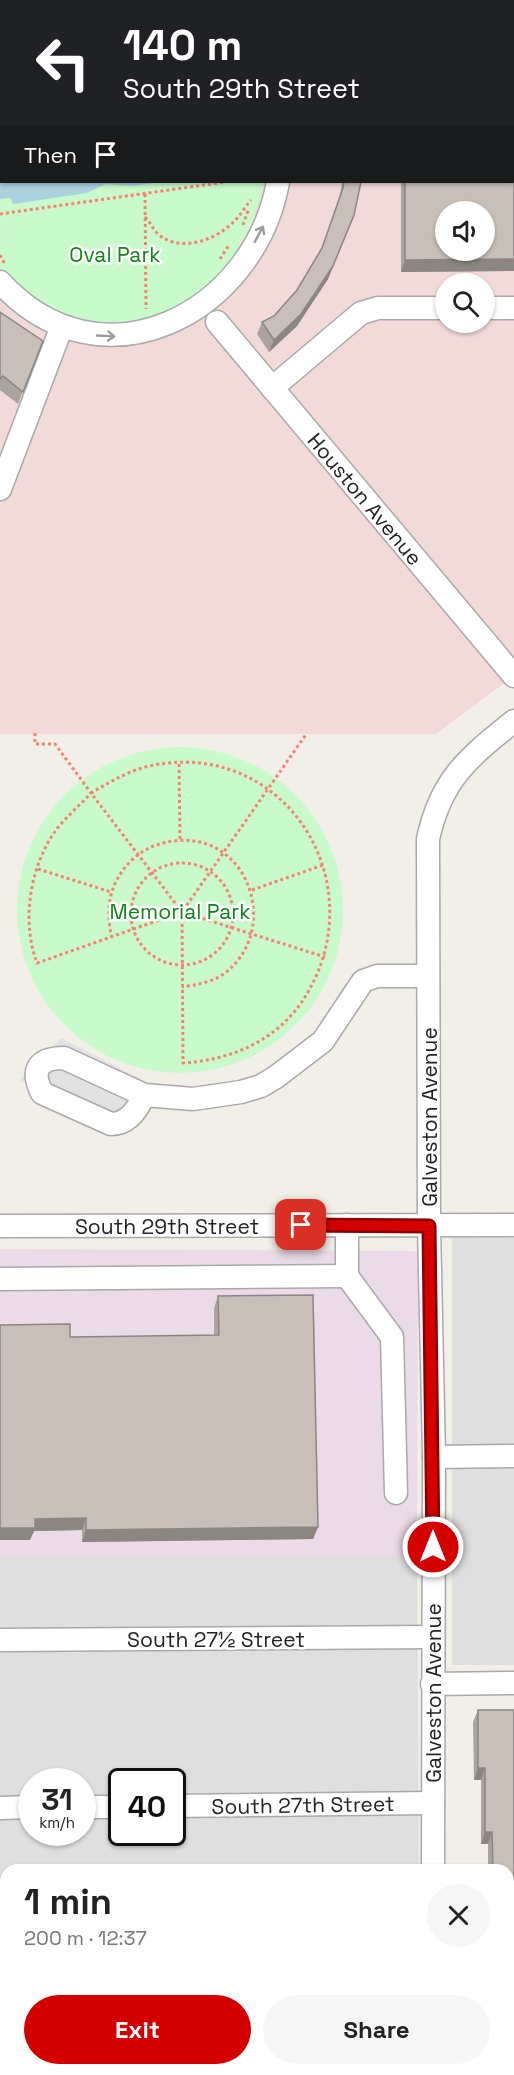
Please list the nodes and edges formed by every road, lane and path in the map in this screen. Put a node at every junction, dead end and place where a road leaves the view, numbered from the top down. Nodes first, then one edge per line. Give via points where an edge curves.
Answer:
1 (218, 183) edge
2 (278, 183) edge
3 (255, 192) dead end
4 (145, 194) junction
5 (253, 199) junction
6 (0, 214) edge
7 (145, 217) junction
8 (241, 230) dead end
9 (230, 244) dead end
10 (0, 255) edge
11 (217, 264) dead end
12 (4, 275) edge
13 (218, 290) junction
14 (435, 308) edge
15 (495, 308) edge
16 (514, 308) edge
17 (150, 311) dead end
18 (182, 318) junction
19 (217, 322) junction
20 (62, 326) junction
21 (272, 388) junction
22 (0, 489) edge
23 (514, 676) edge
24 (514, 721) edge
25 (35, 732) dead end
26 (307, 733) dead end
27 (179, 764) junction
28 (267, 790) junction
29 (91, 793) junction
30 (180, 840) junction
31 (224, 852) junction
32 (138, 854) junction
33 (323, 865) junction
34 (38, 869) junction
35 (210, 872) junction
36 (152, 873) junction
37 (252, 890) junction
38 (111, 892) junction
39 (182, 912) junction
40 (231, 927) junction
41 (134, 930) junction
42 (252, 934) junction
43 (112, 938) junction
44 (325, 957) junction
45 (182, 965) junction
46 (428, 976) junction
47 (182, 987) junction
48 (144, 1095) dead end
49 (347, 1225) junction
50 (514, 1225) edge
51 (0, 1226) edge
52 (429, 1226) junction
53 (347, 1276) junction
54 (0, 1279) edge
55 (514, 1456) edge
56 (434, 1457) junction
57 (396, 1493) dead end
58 (433, 1637) junction
59 (0, 1640) edge
60 (514, 1683) edge
61 (432, 1684) junction
62 (433, 1803) junction
63 (186, 1806) edge
64 (0, 1808) edge
65 (18, 1808) edge
66 (434, 1864) edge

1 - 4 path
13 -> 2 street via 254,243 272,207
3 - 5 path
4 - 6 path
4 - 7 path
5 - 7 path via 221,232 193,243 177,243 163,237
5 - 8 path
7 - 17 path via 147,312
9 - 11 path
10 - 12 path
12 - 20 street via 36,312
13 - 18 street
13 - 19 street
14 - 21 street via 378,308 362,313
15 - 16 street
18 - 19 street
20 -> 18 street via 100,336 120,336 155,330
19 - 21 street, Houston Avenue
20 - 22 street
21 - 23 street, Houston Avenue
24 - 46 street, Galveston Avenue via 478,750 447,785 434,809 428,839
25 - 29 path via 35,744 55,744
26 - 28 path
27 - 28 path via 217,767 244,776
27 - 29 path via 141,768
27 - 30 path
28 - 31 path
28 - 33 path via 307,829
29 - 32 path
29 - 34 path via 56,830
30 - 31 path
30 - 32 path
31 - 35 path
31 - 37 path
32 - 36 path
32 - 38 path via 120,873
33 - 37 path
33 - 44 path via 332,900
34 - 38 path
34 - 43 path via 29,918 37,963
35 - 36 path via 188,862 171,864
35 - 39 path
35 - 40 path via 228,891 233,908
36 - 39 path
36 - 41 path via 134,896
37 - 42 path
38 - 43 path via 108,920
39 - 40 path
39 - 41 path
39 - 45 path
40 - 42 path
40 - 45 path via 213,954
41 - 43 path
41 - 45 path via 152,955
42 - 44 path
42 - 47 path via 242,954 225,973
44 - 47 path via 309,992 288,1019 254,1045 210,1061 183,1063
45 - 47 path
46 - 48 street via 377,976 363,981 323,1041 261,1086 194,1100
46 - 52 street, Galveston Avenue
49 - 51 street, South 29th Street
49 - 52 street, South 29th Street
49 - 53 street
50 - 52 street, South 29th Street
52 - 56 street, Galveston Avenue
53 - 54 street
53 - 57 street via 392,1337
55 - 56 street
56 - 58 street, Galveston Avenue
58 - 59 street, South 27½ Street
58 - 61 street, Galveston Avenue
60 - 61 street
61 - 62 street, Galveston Avenue
62 - 63 street, South 27th Street
62 - 66 street, Galveston Avenue
64 - 65 street

